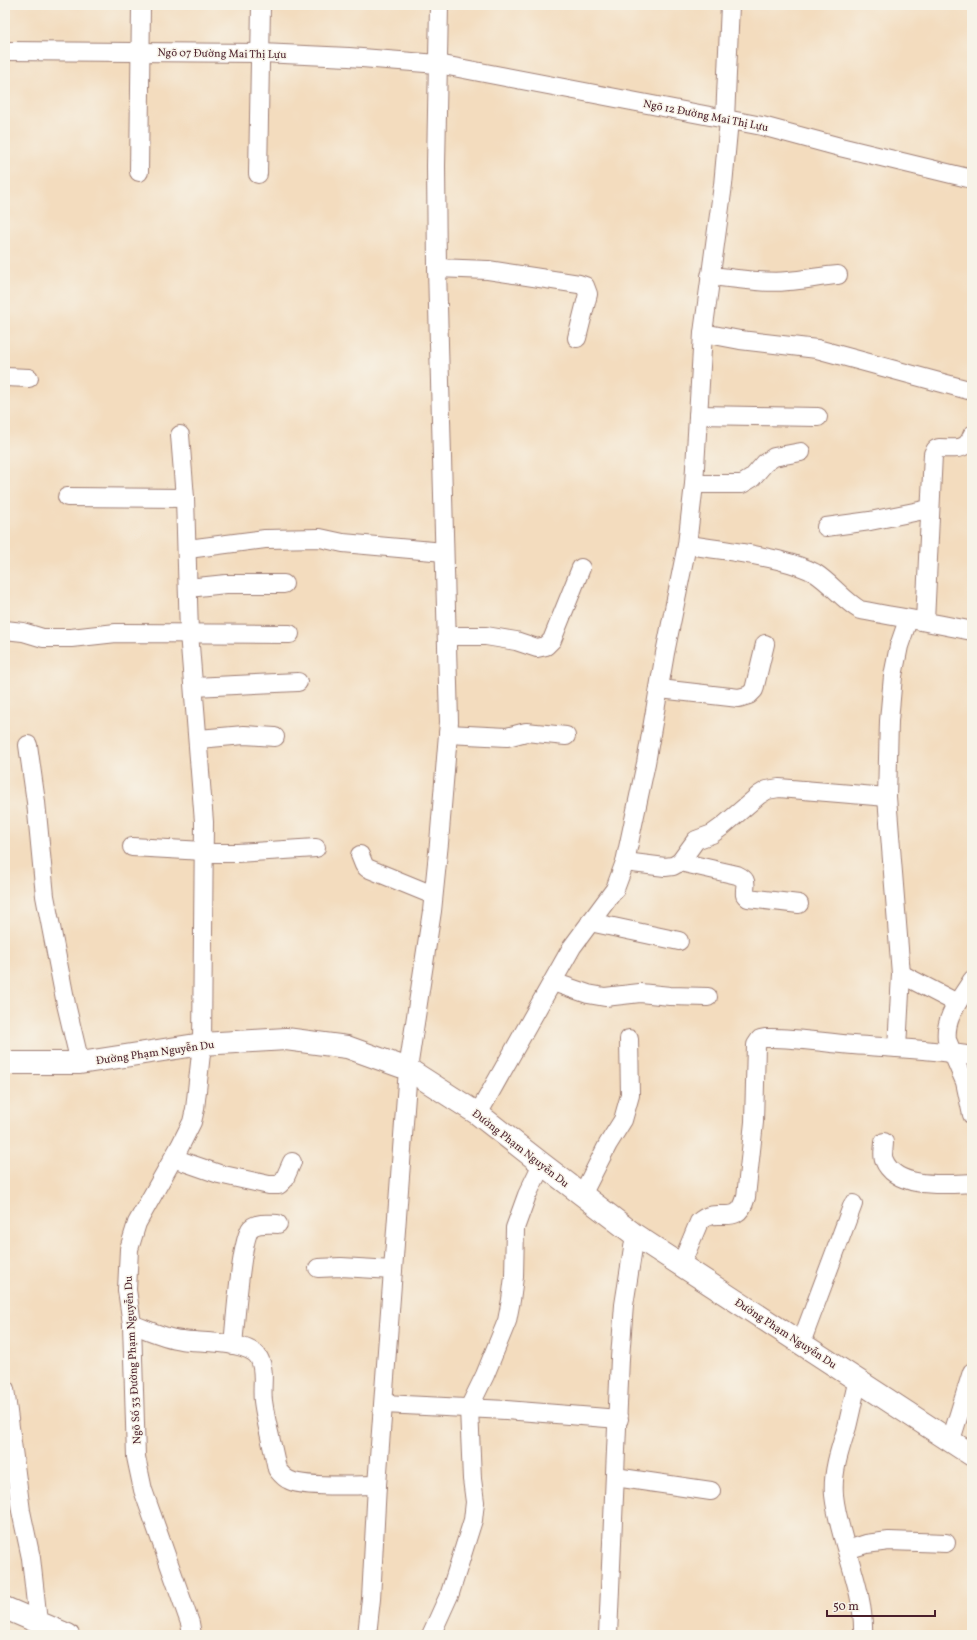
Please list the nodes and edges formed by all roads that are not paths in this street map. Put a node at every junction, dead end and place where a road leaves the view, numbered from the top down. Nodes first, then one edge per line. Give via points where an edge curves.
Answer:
1 (141, 5) edge
2 (261, 5) edge
3 (439, 5) edge
4 (730, 5) edge
5 (5, 51) edge
6 (141, 51) junction
7 (261, 53) junction
8 (438, 64) junction
9 (727, 119) junction
10 (139, 172) dead end
11 (258, 174) dead end
12 (972, 180) edge
13 (438, 268) junction
14 (838, 275) dead end
15 (710, 276) junction
16 (703, 333) junction
17 (577, 338) dead end
18 (5, 377) edge
19 (29, 378) dead end
20 (972, 391) edge
21 (698, 415) junction
22 (818, 417) dead end
23 (180, 435) dead end
24 (972, 436) edge
25 (801, 452) dead end
26 (694, 484) junction
27 (67, 497) dead end
28 (185, 498) junction
29 (930, 509) junction
30 (826, 527) dead end
31 (687, 545) junction
32 (188, 549) junction
33 (444, 552) junction
34 (581, 568) dead end
35 (284, 584) dead end
36 (188, 588) junction
37 (917, 620) junction
38 (5, 630) edge
39 (972, 631) edge
40 (189, 633) junction
41 (290, 634) dead end
42 (447, 636) junction
43 (765, 644) dead end
44 (298, 682) dead end
45 (194, 687) junction
46 (660, 689) junction
47 (448, 734) junction
48 (566, 736) dead end
49 (274, 737) dead end
50 (198, 739) junction
51 (28, 745) dead end
52 (887, 797) junction
53 (132, 847) dead end
54 (316, 848) dead end
55 (204, 852) junction
56 (360, 855) dead end
57 (625, 862) junction
58 (680, 862) junction
59 (433, 895) junction
60 (799, 904) dead end
61 (590, 922) junction
62 (679, 941) dead end
63 (901, 974) junction
64 (972, 980) edge
65 (553, 982) junction
66 (708, 997) dead end
67 (957, 1003) junction
68 (629, 1039) dead end
69 (202, 1044) junction
70 (897, 1048) junction
71 (952, 1053) junction
72 (972, 1056) edge
73 (80, 1063) junction
74 (5, 1064) edge
75 (408, 1070) junction
76 (478, 1114) junction
77 (972, 1115) edge
78 (884, 1142) dead end
79 (173, 1158) junction
80 (292, 1162) dead end
81 (542, 1164) junction
82 (972, 1183) edge
83 (582, 1194) junction
84 (853, 1204) dead end
85 (278, 1224) dead end
86 (635, 1235) junction
87 (680, 1265) junction
88 (318, 1268) dead end
89 (393, 1270) junction
90 (132, 1324) junction
91 (801, 1343) junction
92 (233, 1345) junction
93 (972, 1372) edge
94 (858, 1379) junction
95 (5, 1389) edge
96 (384, 1404) junction
97 (469, 1408) junction
98 (618, 1418) junction
99 (951, 1440) junction
100 (972, 1455) edge
101 (615, 1477) junction
102 (377, 1485) junction
103 (711, 1491) dead end
104 (946, 1543) dead end
105 (847, 1550) junction
106 (5, 1608) edge
107 (38, 1622) junction
108 (68, 1635) edge
109 (192, 1635) edge
110 (368, 1635) edge
111 (431, 1635) edge
112 (608, 1635) edge
113 (863, 1635) edge

1 - 6 street
2 - 7 street
3 - 8 street
4 - 9 street
5 - 6 street, Ngõ 07 Đường Mai Thị Lựu
6 - 7 street, Ngõ 07 Đường Mai Thị Lựu
6 - 10 street
7 - 8 street, Ngõ 07 Đường Mai Thị Lựu
7 - 11 street
8 - 9 street, Ngõ 12 Đường Mai Thị Lựu
8 - 13 street
9 - 12 street, Ngõ 12 Đường Mai Thị Lựu
9 - 15 street via 723,185
13 - 17 street via 488,270 585,286 588,294
13 - 33 street
14 - 15 street via 788,281
15 - 16 street
16 - 20 street via 817,349
16 - 21 street
18 - 19 street
21 - 22 street
21 - 26 street
23 - 28 street, Ngõ Số 33 Đường Phạm Nguyễn Du
24 - 29 street via 967,446 939,448 934,451
25 - 26 street via 774,458 742,484
26 - 31 street
27 - 28 street
28 - 32 street, Ngõ Số 33 Đường Phạm Nguyễn Du
29 - 30 street
29 - 37 street
31 - 37 street via 729,550 790,563 814,572 860,610
31 - 46 street via 666,646
32 - 33 street via 265,539 312,538
32 - 36 street, Ngõ Số 33 Đường Phạm Nguyễn Du
33 - 42 street
34 - 42 street via 552,640 546,646 537,648 516,641 486,636
35 - 36 street via 226,584
36 - 40 street, Ngõ Số 33 Đường Phạm Nguyễn Du
37 - 39 street
37 - 52 street via 899,646 893,676
38 - 40 street via 43,638 116,633
40 - 41 street
40 - 45 street, Ngõ Số 33 Đường Phạm Nguyễn Du
42 - 47 street
43 - 46 street via 754,690 749,695 739,698
44 - 45 street
45 - 50 street, Ngõ Số 33 Đường Phạm Nguyễn Du
46 - 57 street
47 - 48 street via 507,736 526,732
47 - 59 street
49 - 50 street via 244,735
50 - 55 street, Ngõ Số 33 Đường Phạm Nguyễn Du
51 - 73 street via 45,896
52 - 58 street via 779,788 767,790 712,834 696,840
52 - 63 street
53 - 55 street
54 - 55 street via 237,853
55 - 69 street, Ngõ Số 33 Đường Phạm Nguyễn Du
56 - 59 street via 367,868
57 - 58 street via 664,867
57 - 61 street via 615,889
58 - 60 street via 744,878 745,895 748,898
59 - 75 street
61 - 62 street
61 - 65 street
63 - 67 street
63 - 70 street
64 - 67 street
65 - 66 street via 605,997 640,993
65 - 76 street
67 - 71 street via 947,1023 947,1040
68 - 83 street via 630,1095 623,1120
69 - 73 main road, Đường Phạm Nguyễn Du
69 - 75 main road, Đường Phạm Nguyễn Du via 286,1039 347,1047
69 - 79 street, Ngõ Số 33 Đường Phạm Nguyễn Du via 192,1122
70 - 71 street
70 - 87 street via 797,1038 765,1038 758,1042 754,1122 744,1207 740,1212 730,1215 704,1217 699,1222
71 - 72 street
71 - 77 street via 964,1082
73 - 74 main road, Đường Phạm Nguyễn Du
75 - 76 main road, Đường Phạm Nguyễn Du
75 - 89 street
76 - 81 main road, Đường Phạm Nguyễn Du
78 - 82 street via 884,1160 891,1171 902,1178 927,1184
79 - 80 street via 219,1174 269,1185 278,1185 284,1180
79 - 90 street, Ngõ Số 33 Đường Phạm Nguyễn Du via 137,1223 129,1249 127,1290
81 - 83 main road, Đường Phạm Nguyễn Du
81 - 97 street via 515,1228 514,1278 507,1321
83 - 86 main road, Đường Phạm Nguyễn Du
84 - 91 street
85 - 92 street via 260,1224 253,1226 249,1231 242,1263
86 - 87 main road, Đường Phạm Nguyễn Du
86 - 98 street via 624,1305
87 - 91 main road, Đường Phạm Nguyễn Du
88 - 89 street
89 - 96 street
90 - 92 street via 180,1340
90 - 109 street, Ngõ Số 33 Đường Phạm Nguyễn Du via 136,1457 143,1490
91 - 94 main road, Đường Phạm Nguyễn Du
92 - 102 street via 253,1351 260,1360 263,1400 277,1470 282,1476 298,1483
93 - 99 street
94 - 99 main road, Đường Phạm Nguyễn Du
94 - 105 street via 837,1461 834,1494
95 - 107 street via 21,1511 31,1558
96 - 97 street
96 - 102 street
97 - 98 street
97 - 111 street via 475,1502 473,1520 450,1593
98 - 101 street
99 - 100 main road, Đường Phạm Nguyễn Du
101 - 103 street
101 - 112 street
102 - 110 street
104 - 105 street via 889,1541
105 - 113 street via 857,1588
106 - 107 main road
107 - 108 main road

